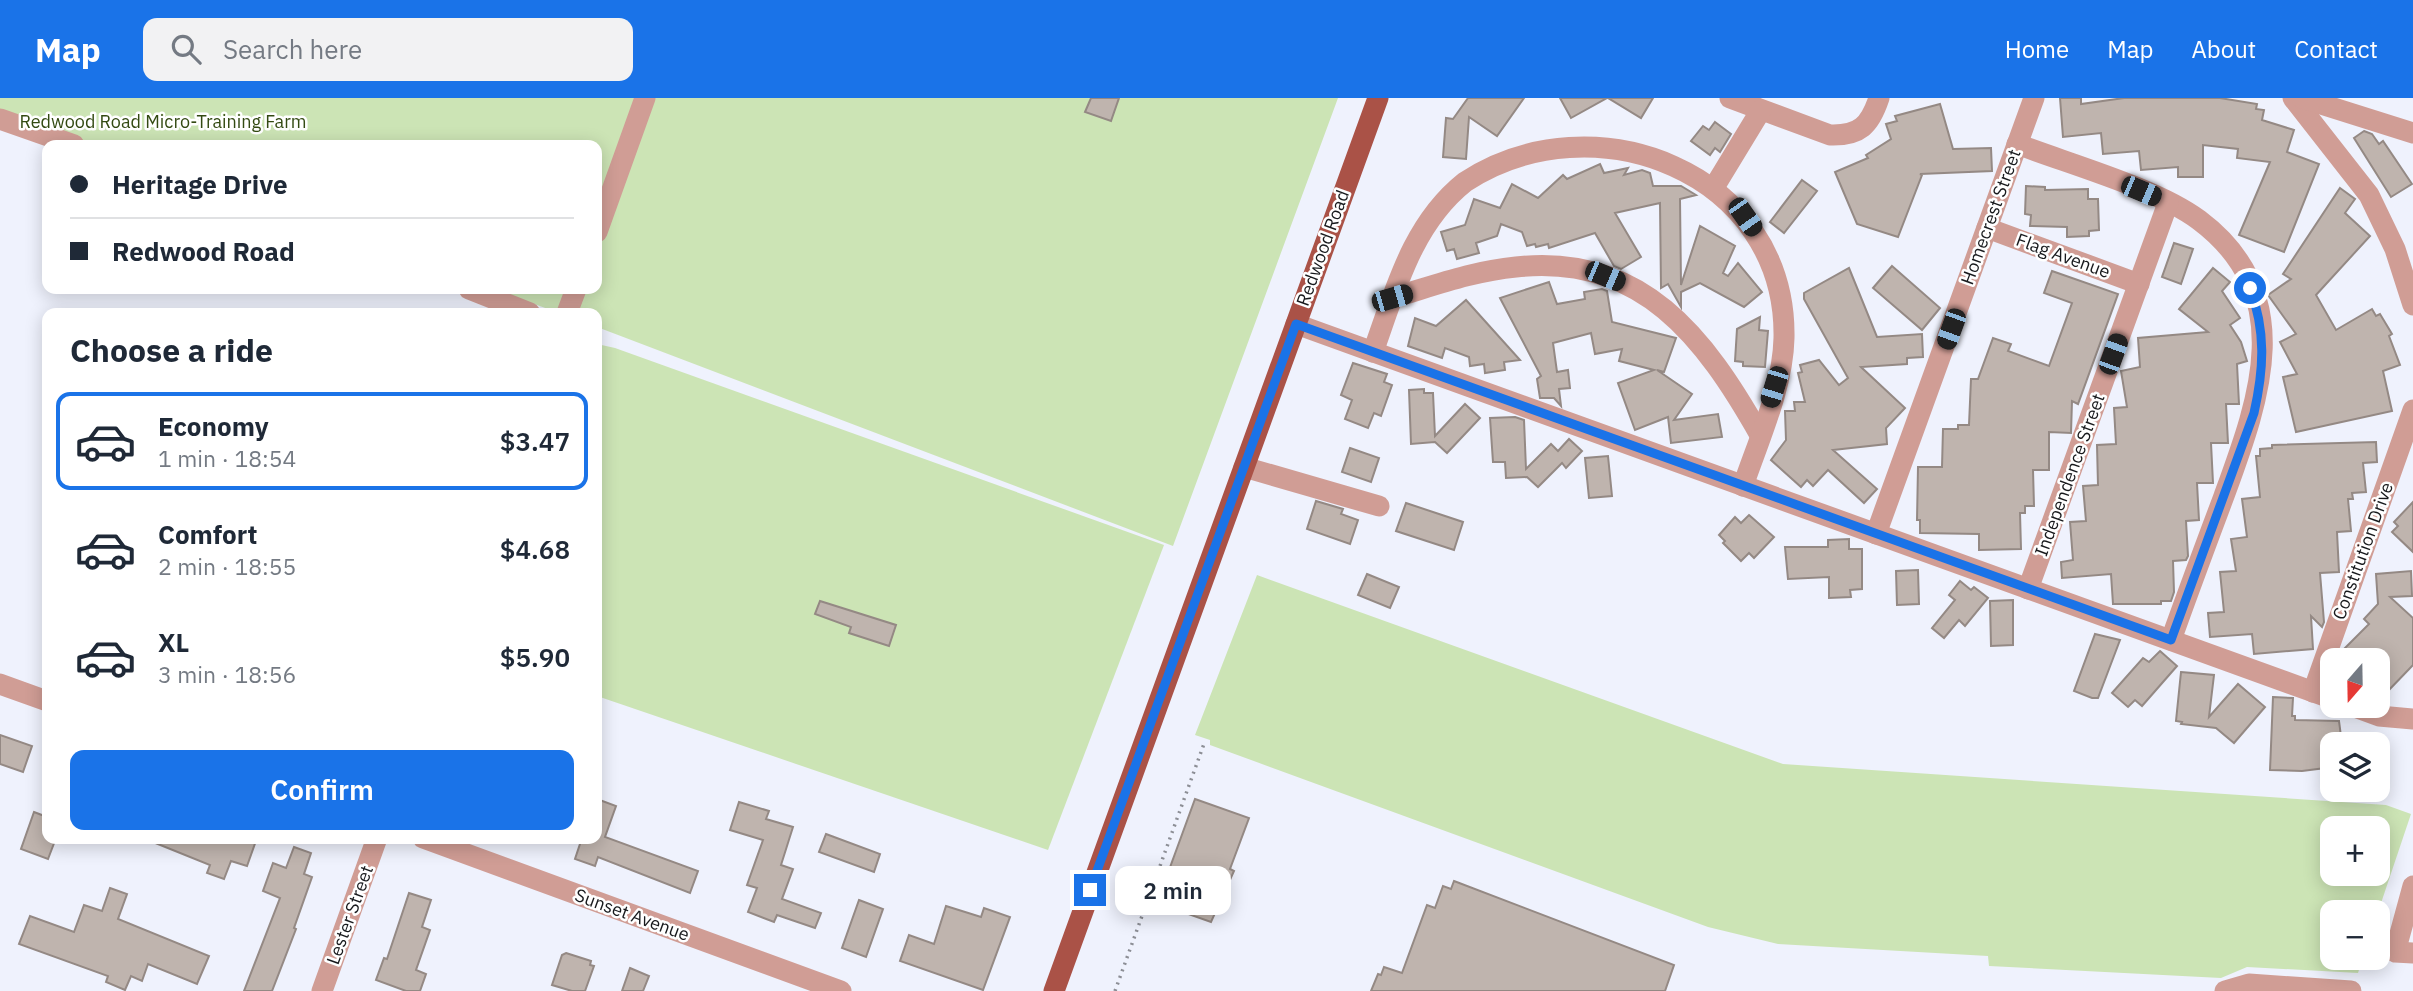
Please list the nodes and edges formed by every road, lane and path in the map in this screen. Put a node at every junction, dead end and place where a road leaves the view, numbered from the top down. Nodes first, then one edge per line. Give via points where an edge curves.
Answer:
1 (645, 98) edge
2 (1378, 98) edge
3 (1730, 98) edge
4 (1879, 98) edge
5 (2034, 98) edge
6 (2293, 98) edge
7 (2302, 98) edge
8 (1761, 110) junction
9 (0, 119) edge
10 (2413, 133) edge
11 (60, 140) edge
12 (2017, 144) junction
13 (1716, 184) junction
14 (2168, 203) junction
15 (602, 218) edge
16 (1987, 228) junction
17 (2139, 284) junction
18 (482, 294) edge
19 (1392, 298) junction
20 (2413, 305) edge
21 (517, 308) edge
22 (1296, 324) junction
23 (1373, 352) junction
24 (2413, 410) edge
25 (1760, 435) junction
26 (1244, 467) junction
27 (1743, 485) junction
28 (1379, 506) dead end
29 (1876, 534) junction
30 (2028, 589) junction
31 (2171, 640) junction
32 (2338, 648) edge
33 (0, 684) edge
34 (2320, 695) edge
35 (42, 699) edge
36 (2390, 717) edge
37 (2413, 719) edge
38 (1205, 741) dead end
39 (375, 844) edge
40 (439, 844) edge
41 (2413, 886) edge
42 (2413, 953) edge
43 (322, 991) edge
44 (841, 991) edge
45 (1054, 991) edge
46 (1115, 991) edge
47 (2225, 991) edge
48 (2351, 991) edge

1 - 15 street
2 - 22 main road, Redwood Road
3 - 8 street
4 - 8 street via 1864,128 1851,135 1830,135
5 - 12 street, Homecrest Street
6 - 20 street via 2369,195 2395,249
7 - 10 street
8 - 13 street
9 - 11 street
12 - 14 street
12 - 16 street, Homecrest Street
13 - 19 street via 1672,157 1616,141 1585,138 1513,153 1464,182 1444,202 1411,249
13 - 25 street via 1737,205 1768,256 1782,310 1781,363
14 - 17 street, Independence Street
14 - 31 street via 2197,219 2233,253 2256,303 2264,360 2254,413
16 - 17 street, Flag Avenue
16 - 29 street, Homecrest Street
17 - 30 street, Independence Street
18 - 21 street
19 - 23 street
19 - 25 street via 1516,267 1571,268 1605,276 1665,308 1699,339
22 - 23 street
22 - 26 main road, Redwood Road
23 - 27 street
24 - 32 street, Constitution Drive
25 - 27 street
26 - 28 street
26 - 45 main road, Redwood Road
27 - 29 street
29 - 30 street
30 - 31 street
31 - 34 street
33 - 35 street
36 - 37 street
38 - 46 path
39 - 43 street, Lester Street
40 - 44 street, Sunset Avenue
41 - 42 street via 2395,952
47 - 48 street via 2249,984

